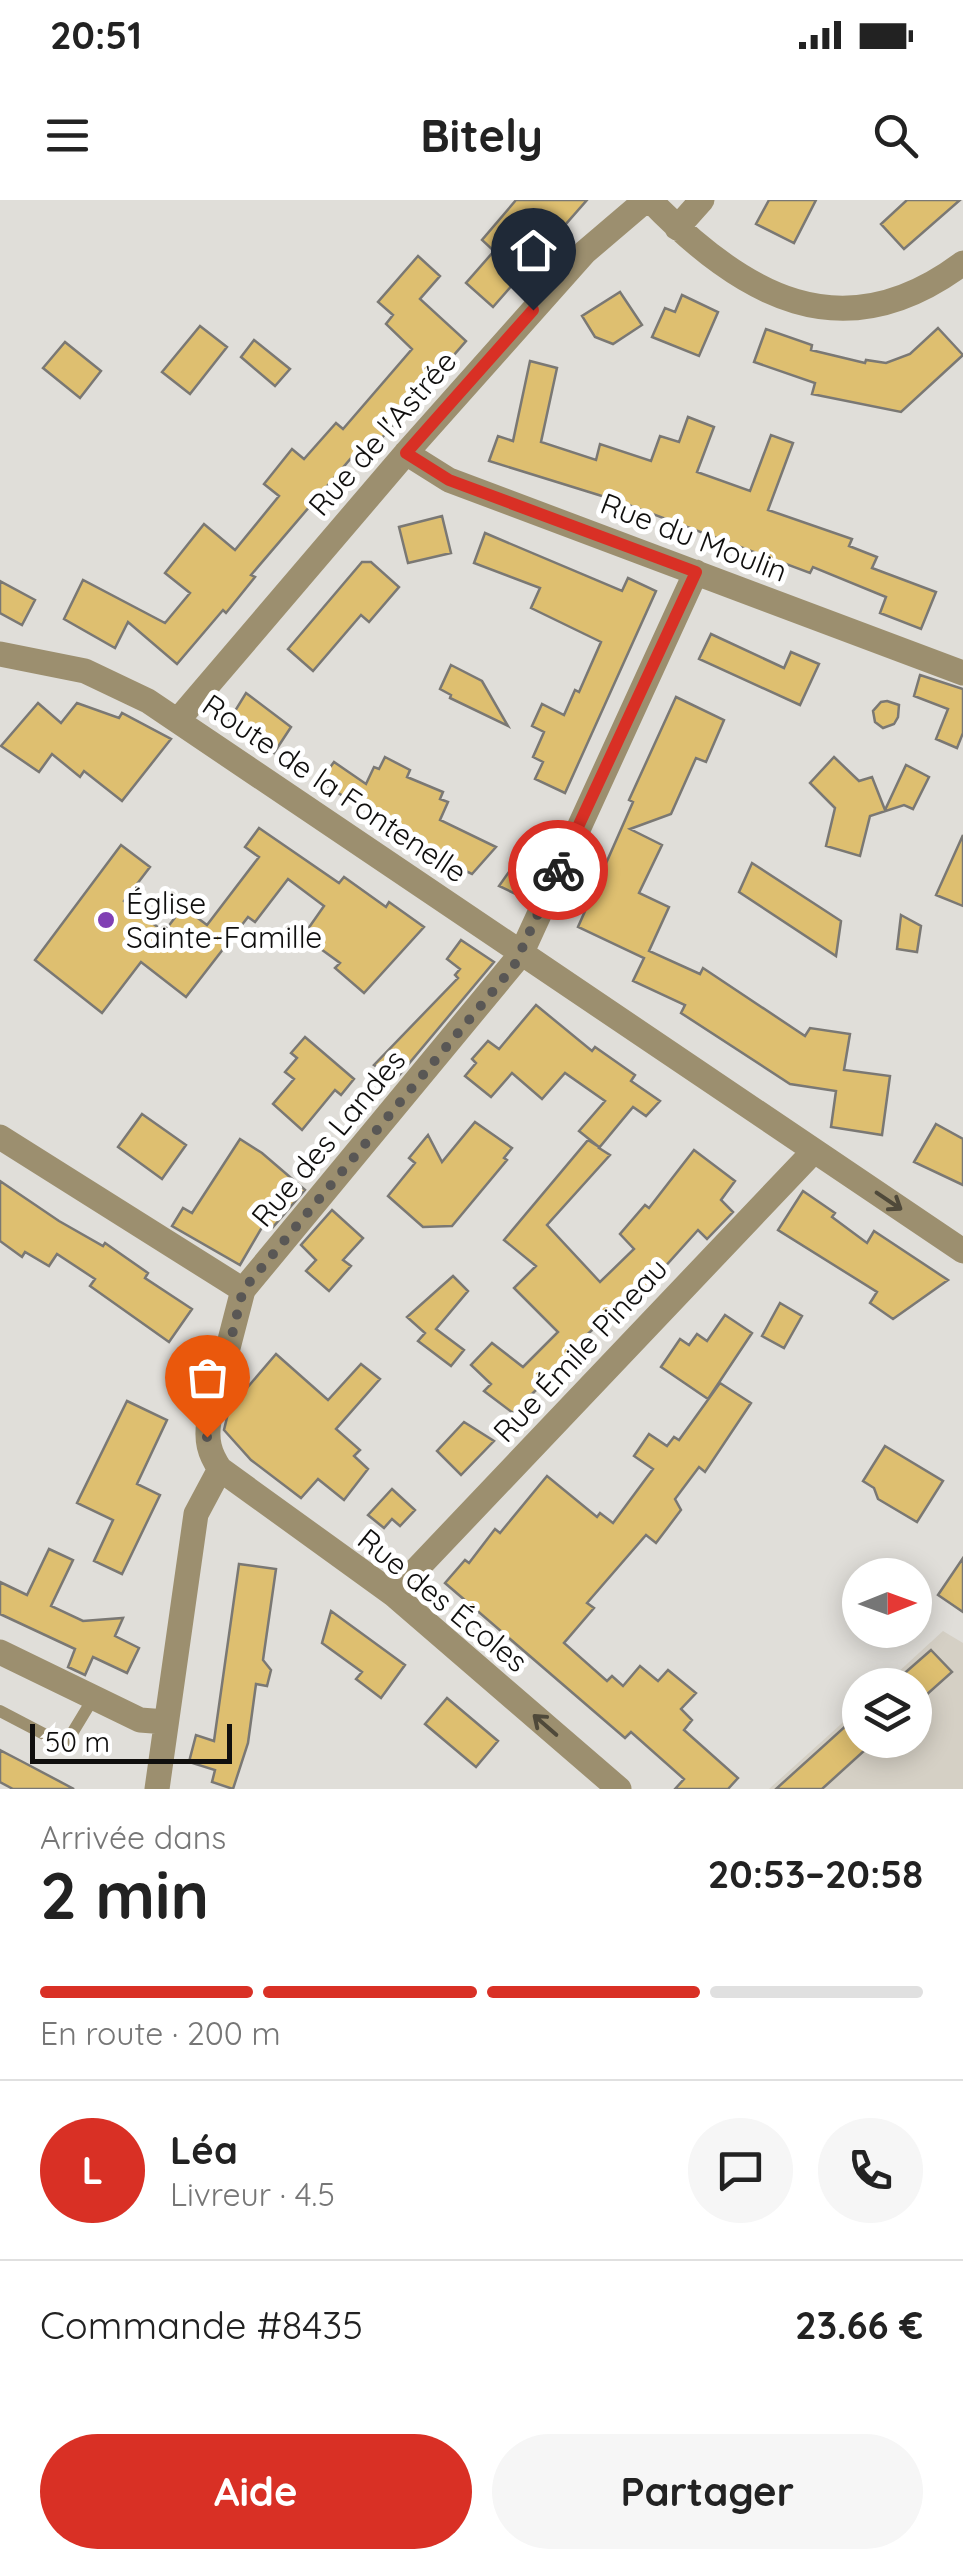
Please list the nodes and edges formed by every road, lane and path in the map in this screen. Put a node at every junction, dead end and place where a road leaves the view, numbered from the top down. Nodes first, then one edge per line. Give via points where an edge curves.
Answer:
1 (648, 200) edge
2 (702, 200) edge
3 (677, 228) junction
4 (963, 263) edge
5 (406, 453) junction
6 (696, 572) junction
7 (0, 654) edge
8 (963, 673) edge
9 (178, 720) junction
10 (521, 954) junction
11 (0, 1138) edge
12 (814, 1150) junction
13 (963, 1251) edge
14 (243, 1290) junction
15 (220, 1469) junction
16 (393, 1594) junction
17 (0, 1652) edge
18 (94, 1697) junction
19 (0, 1710) edge
20 (166, 1722) junction
21 (158, 1789) edge
22 (619, 1789) edge

1 - 3 street
1 - 5 street, Rue de l'Astrée via 585,252
2 - 3 street
3 - 4 street via 738,277 816,305 906,299
5 - 6 street, Rue du Moulin via 449,480
5 - 9 street, Rue de l'Astrée
6 - 8 street, Rue du Moulin
6 - 10 street, Rue des Landes
7 - 9 street, Route de la Fontenelle via 85,670
9 - 10 street, Route de la Fontenelle
10 - 12 street, Route de la Fontenelle
10 - 14 street, Rue des Landes
11 - 14 street
12 -> 13 street, Route de la Fontenelle
12 - 16 street, Rue Émile Pineau
14 - 15 street, Rue des Landes via 207,1437
15 - 16 street, Rue des Écoles
15 - 20 street via 196,1514
22 -> 16 street, Rue des Écoles
17 - 18 street
18 - 19 lane via 65,1746
18 - 20 street via 140,1720
20 - 21 street

